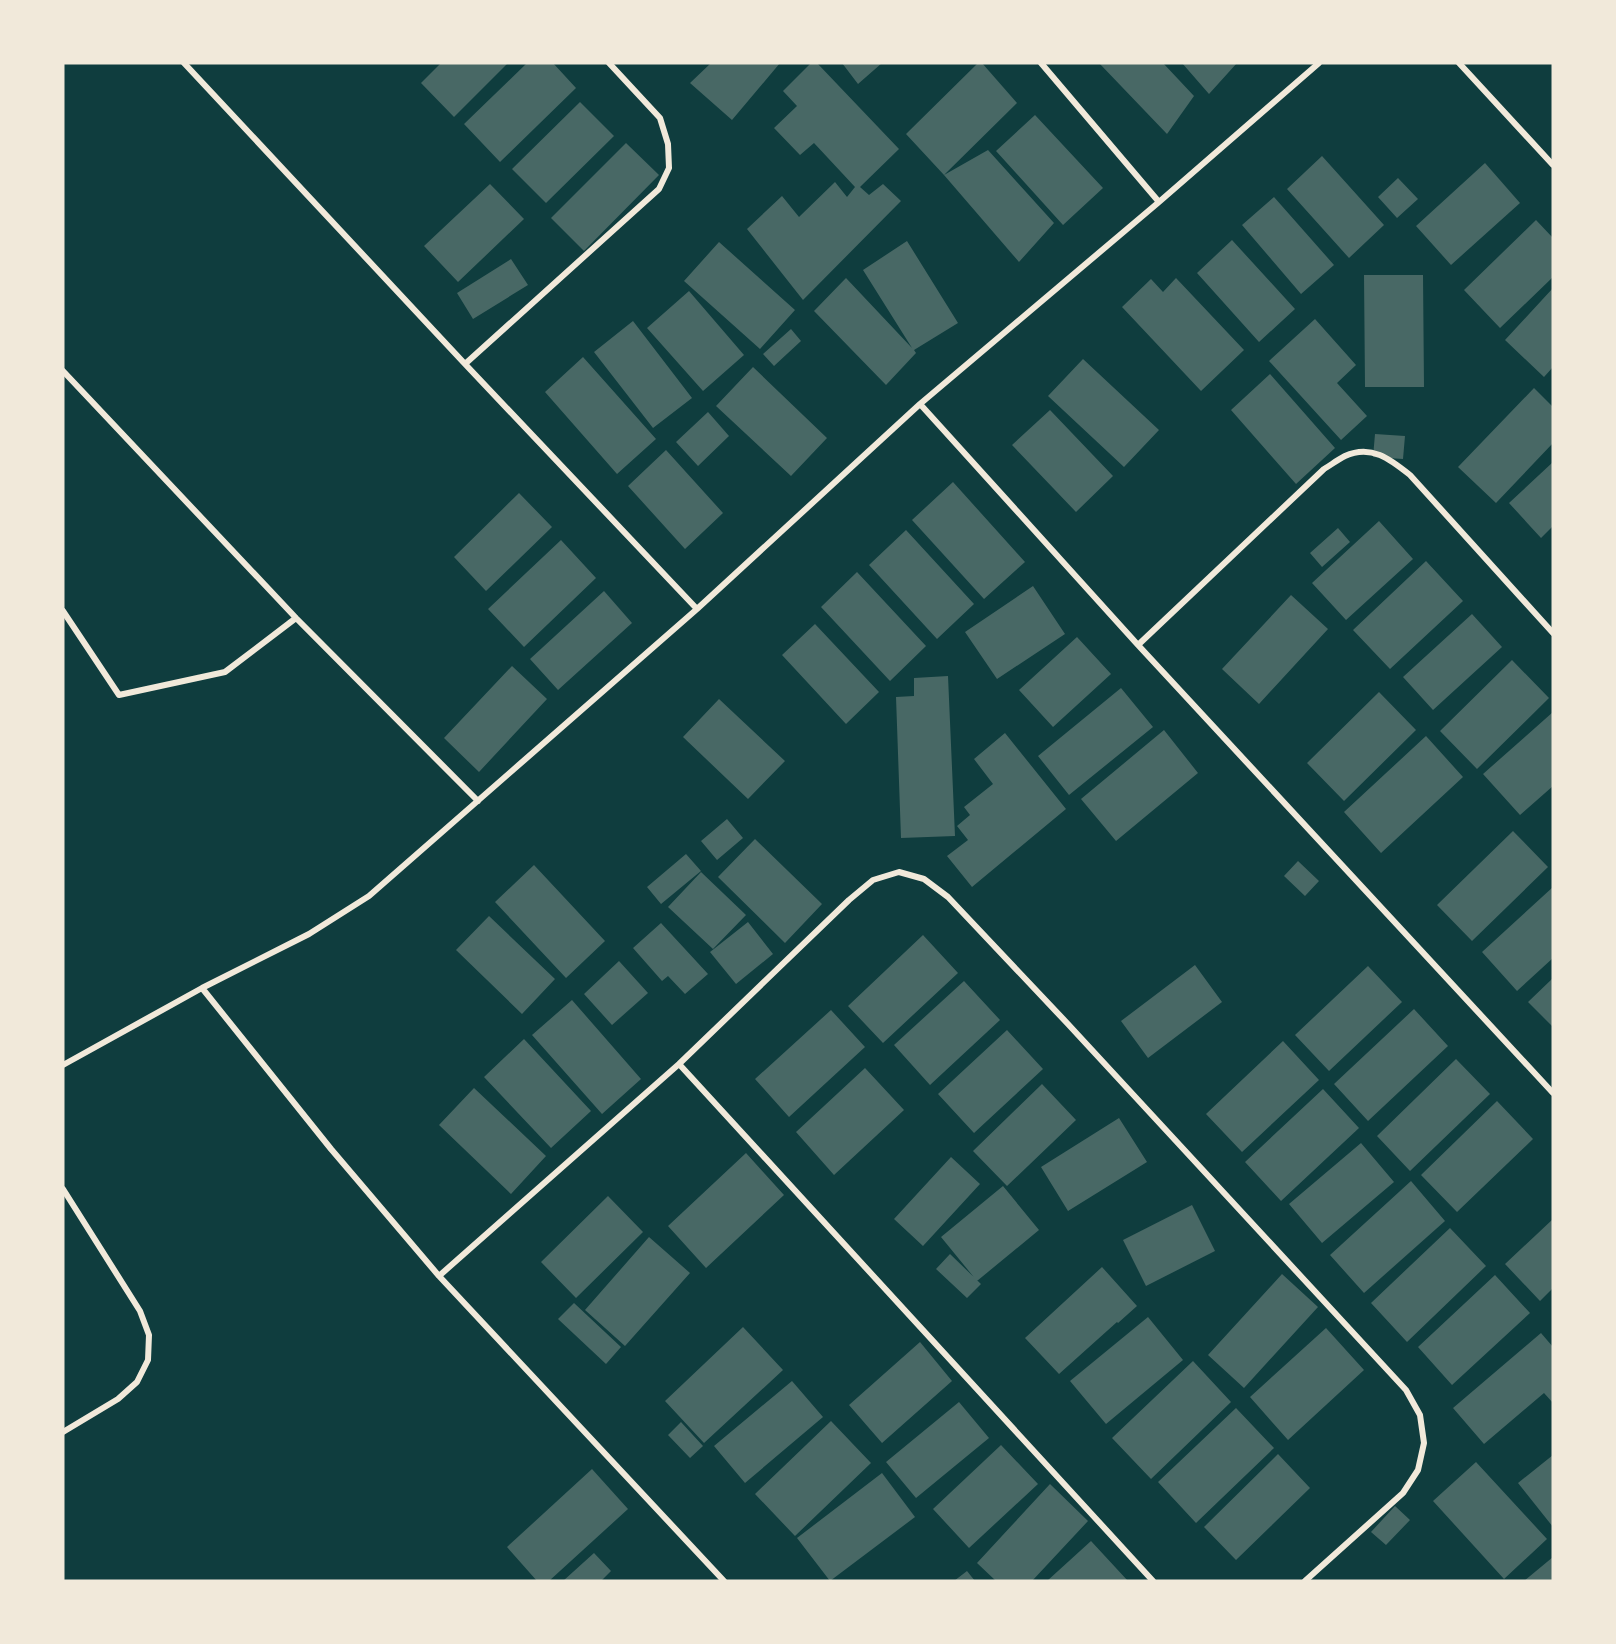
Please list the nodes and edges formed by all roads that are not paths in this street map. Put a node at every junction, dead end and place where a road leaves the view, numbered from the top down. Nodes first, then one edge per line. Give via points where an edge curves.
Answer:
1 (184, 63) edge
2 (609, 63) edge
3 (1041, 63) edge
4 (1319, 63) edge
5 (1459, 63) edge
6 (1553, 165) edge
7 (1159, 202) junction
8 (465, 364) junction
9 (63, 371) edge
10 (920, 404) junction
11 (697, 609) junction
12 (63, 610) edge
13 (296, 618) junction
14 (1553, 633) edge
15 (1138, 645) junction
16 (478, 801) junction
17 (202, 988) junction
18 (679, 1064) junction
19 (63, 1065) edge
20 (1553, 1093) edge
21 (63, 1189) edge
22 (439, 1276) junction
23 (63, 1432) edge
24 (724, 1581) edge
25 (1153, 1581) edge
26 (1305, 1581) edge

1 - 8 street
2 - 8 street via 660,118 668,144 669,168 659,189
3 - 7 street
4 - 7 street
5 - 6 street
7 - 10 street
8 - 11 street
9 - 13 street
10 - 11 street
10 - 15 street
11 - 16 street
12 - 13 street via 119,695 225,672
13 - 16 street
14 - 15 street via 1410,475 1388,458 1365,451 1345,456 1324,469
15 - 20 street
16 - 17 street via 352,908
17 - 19 street
17 - 22 street
18 - 22 street
18 - 25 street
18 - 26 street via 873,880 899,873 924,879 948,897 1406,1390 1420,1415 1424,1443 1418,1470 1403,1492
21 - 23 street via 140,1311 149,1335 148,1360 137,1382 118,1399
22 - 24 street

